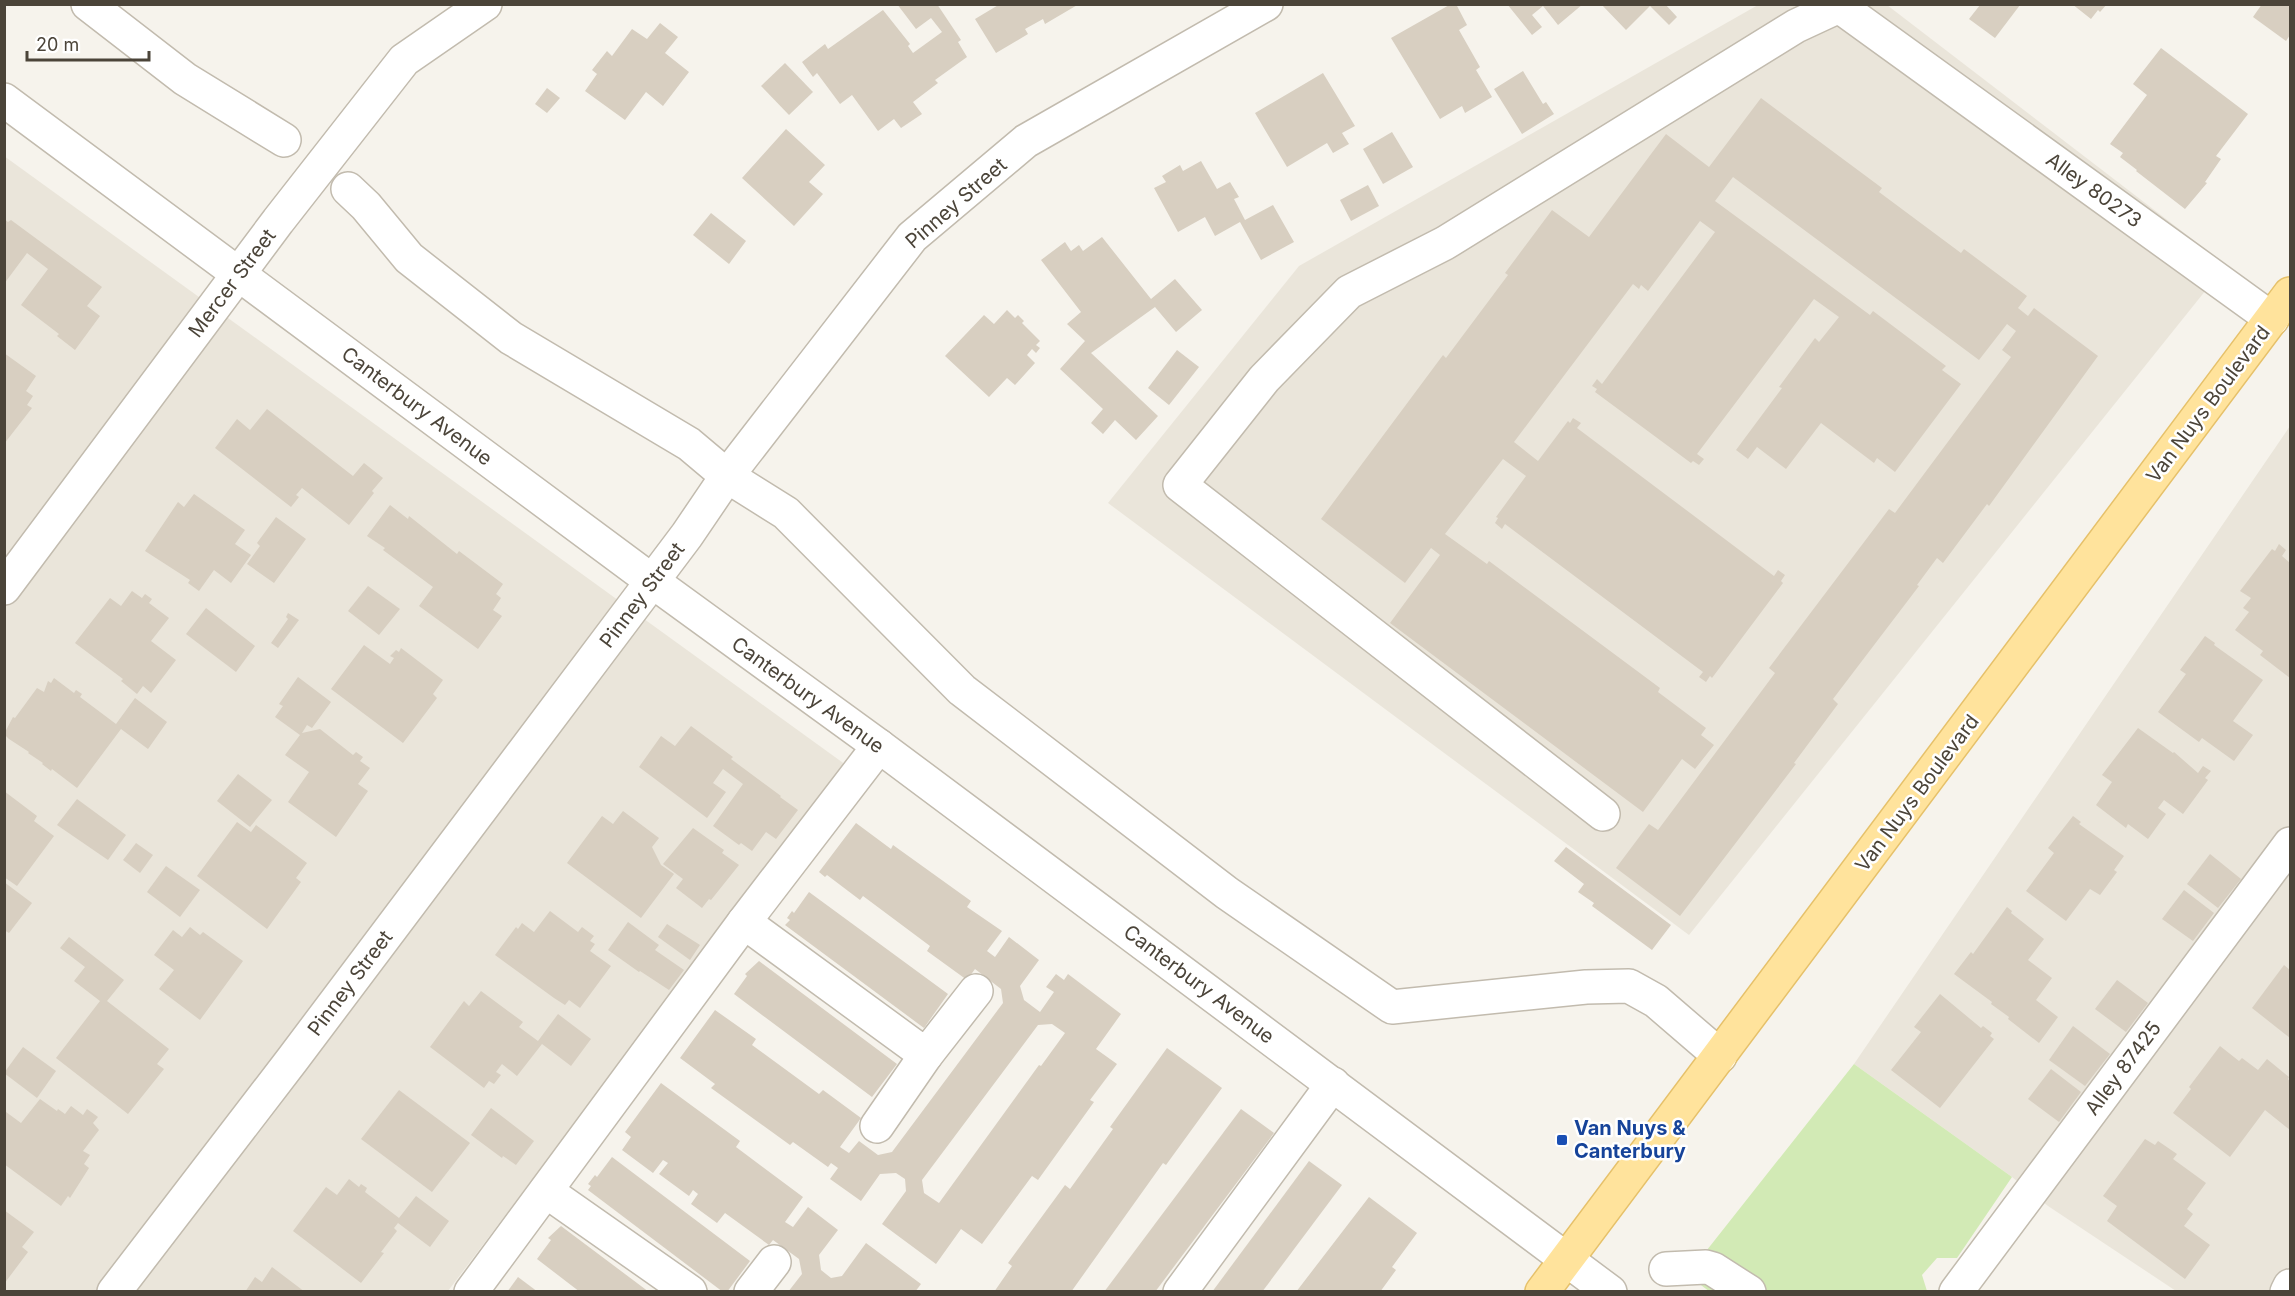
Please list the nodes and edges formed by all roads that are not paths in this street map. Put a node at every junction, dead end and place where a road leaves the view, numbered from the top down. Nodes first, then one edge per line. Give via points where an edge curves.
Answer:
1 (88, 4) edge
2 (484, 4) edge
3 (1266, 4) edge
4 (1233, 13) edge
5 (4, 100) edge
6 (284, 140) dead end
7 (348, 189) dead end
8 (240, 274) junction
9 (2281, 306) edge
10 (727, 476) junction
11 (652, 581) junction
12 (4, 588) edge
13 (879, 746) junction
14 (1603, 814) dead end
15 (2290, 844) edge
16 (744, 922) junction
17 (976, 991) dead end
18 (926, 1055) junction
19 (1720, 1056) junction
20 (1333, 1084) junction
21 (878, 1126) dead end
22 (546, 1191) junction
23 (1566, 1258) junction
24 (774, 1262) dead end
25 (1666, 1269) dead end
26 (2290, 1286) edge
27 (114, 1292) edge
28 (471, 1292) edge
29 (690, 1292) edge
30 (752, 1292) edge
31 (1180, 1292) edge
32 (1542, 1292) edge
33 (1610, 1292) edge
34 (1749, 1292) edge
35 (1956, 1292) edge
36 (2287, 1292) edge

1 - 6 street via 185,79
2 - 8 street, Mercer Street via 404,60
3 - 4 street, Pinney Street
4 - 10 street, Pinney Street via 1026,141 912,237
5 - 8 street, Canterbury Avenue
7 - 10 street via 410,258 512,338 689,444
8 - 11 street, Canterbury Avenue
8 - 12 street, Mercer Street
9 - 14 street, Alley 80273 via 1839,6 1796,26 1445,243 1349,292 1264,379 1180,485
9 - 19 main road, Van Nuys Boulevard
10 - 11 street, Pinney Street
10 - 19 street via 786,513 962,690 1227,893 1392,1006 1629,986 1656,1001
11 - 13 street, Canterbury Avenue
11 - 27 street, Pinney Street
13 - 16 street
13 - 20 street, Canterbury Avenue
15 - 35 street, Alley 87425
16 - 18 street
16 - 22 street
17 - 18 street
18 - 21 street
19 - 23 main road, Van Nuys Boulevard
20 - 23 street, Canterbury Avenue
20 - 31 street
22 - 28 street
22 - 29 street
23 - 32 main road, Van Nuys Boulevard
23 - 33 street, Canterbury Avenue
24 - 30 street
25 - 34 street via 1706,1267
26 - 36 street

